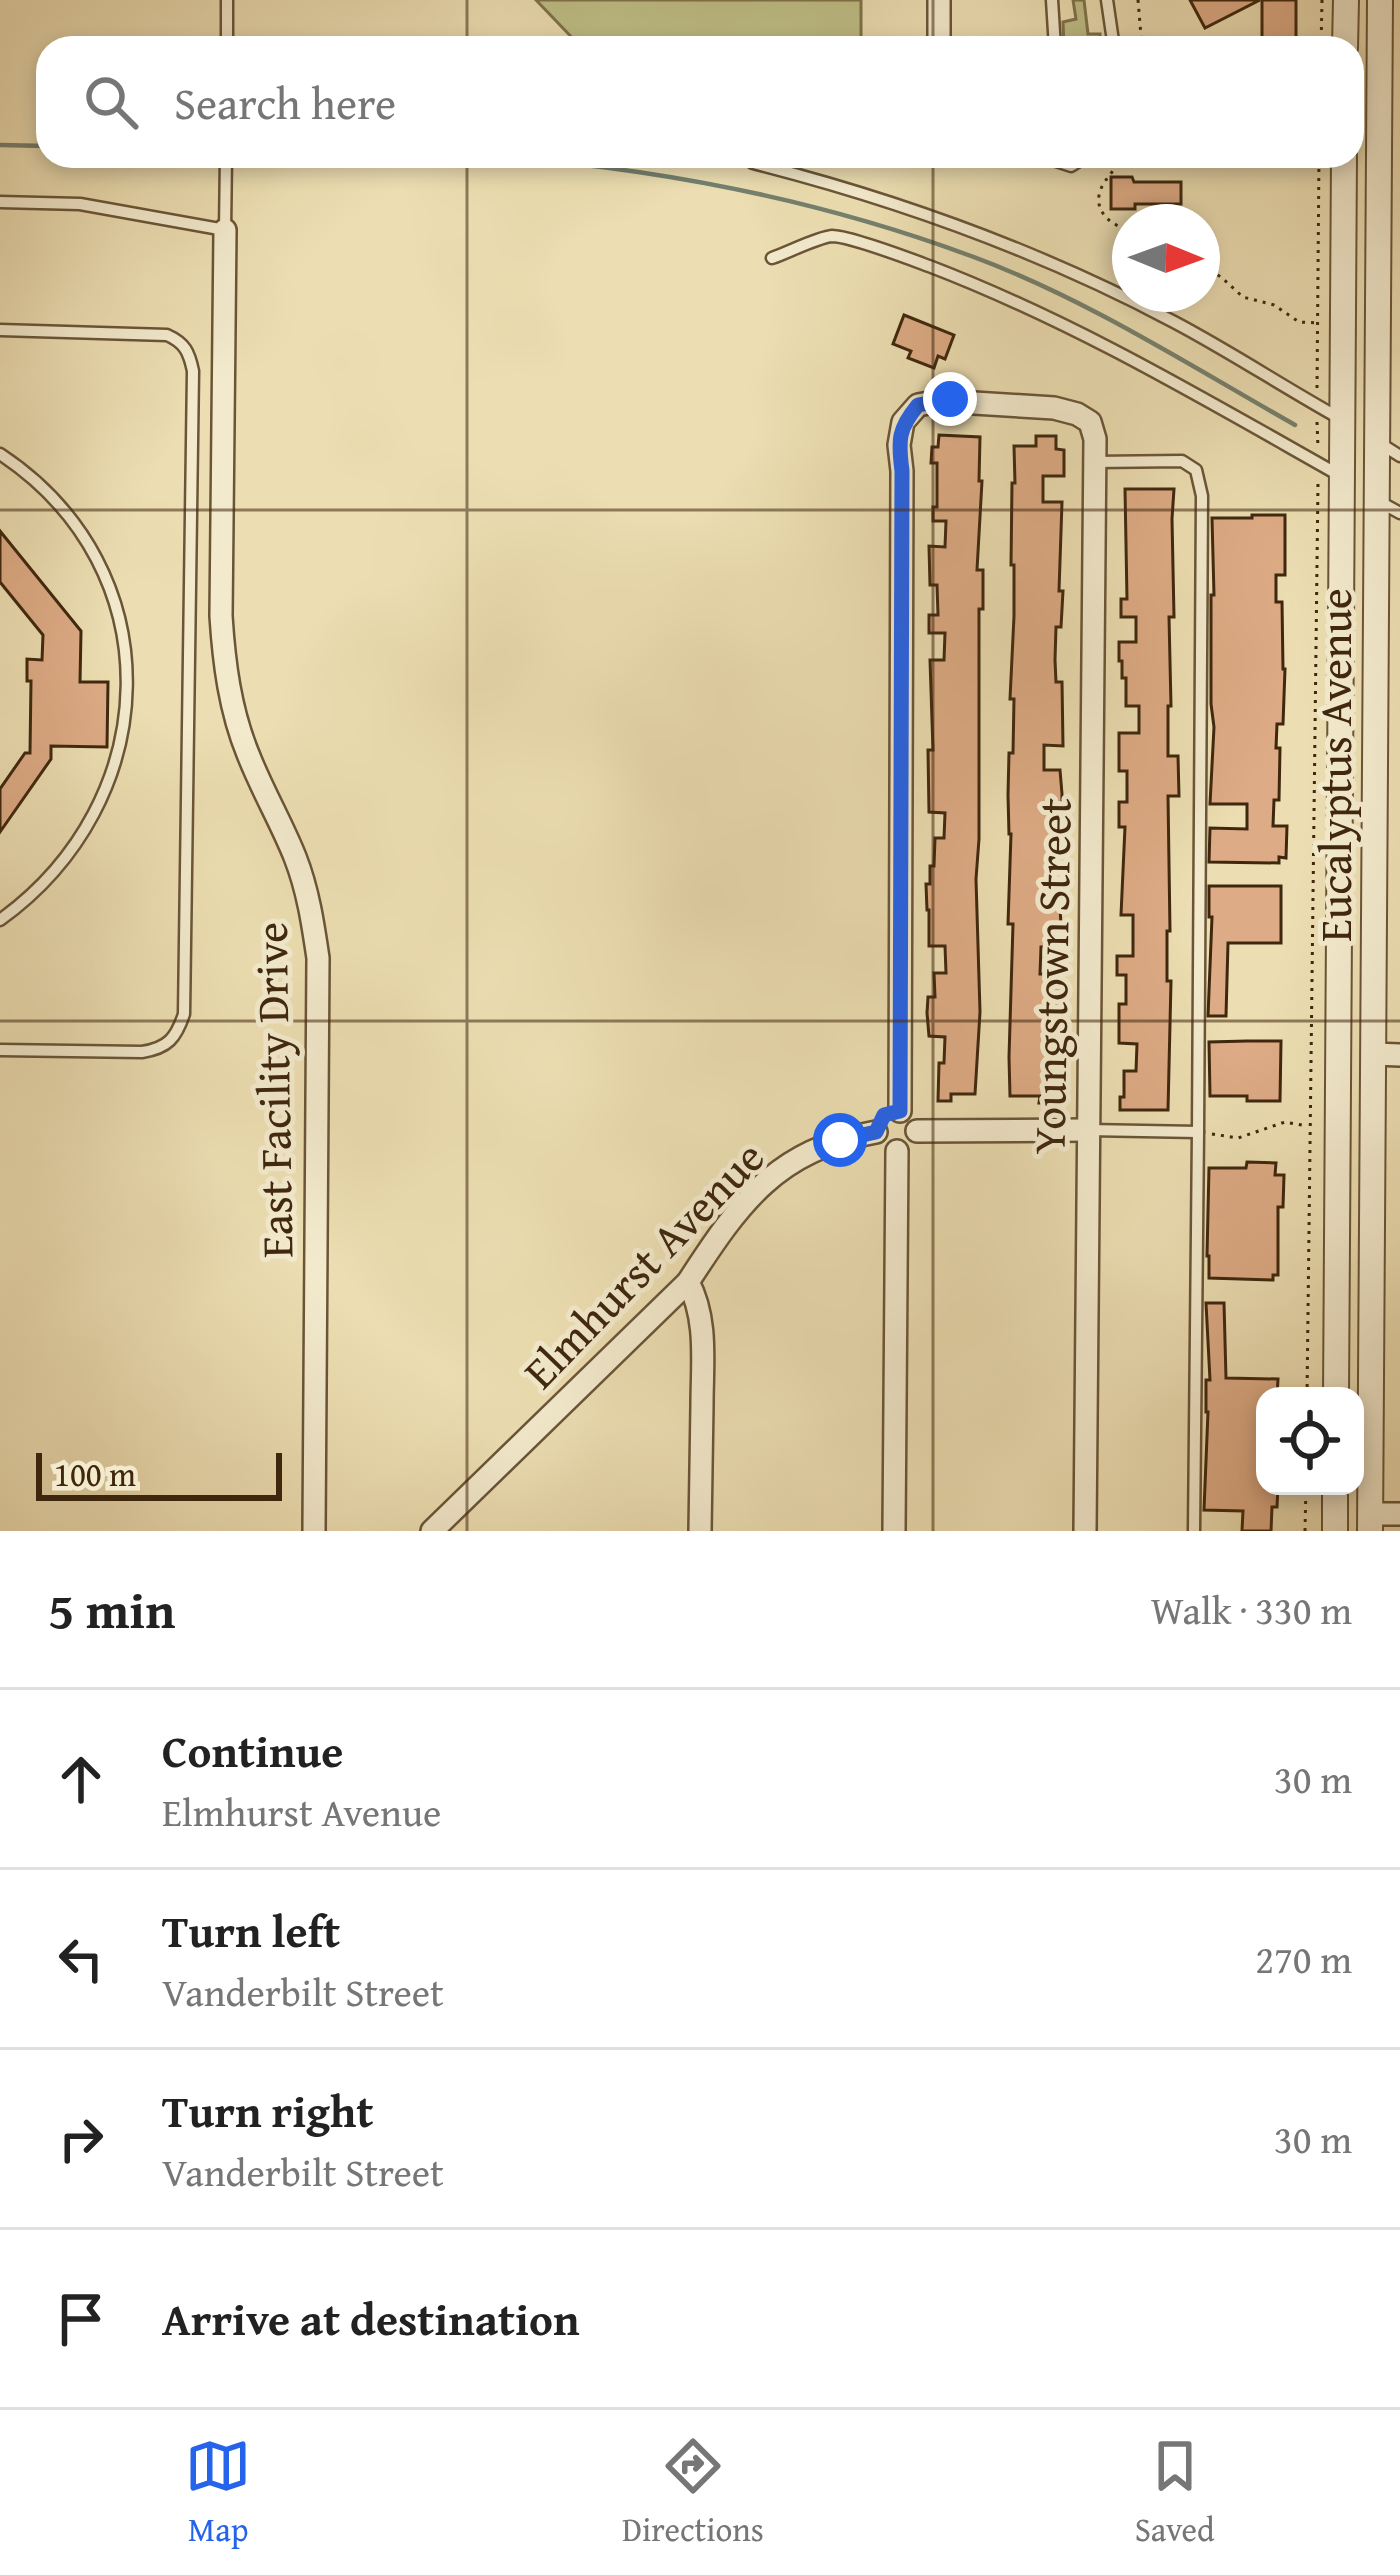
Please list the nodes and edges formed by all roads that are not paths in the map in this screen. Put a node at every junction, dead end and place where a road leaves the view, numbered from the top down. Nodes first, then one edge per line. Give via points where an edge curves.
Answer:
1 (227, 0) edge
2 (939, 0) edge
3 (1052, 0) edge
4 (1107, 0) edge
5 (1346, 0) edge
6 (1380, 0) edge
7 (226, 36) edge
8 (939, 36) edge
9 (1058, 36) edge
10 (1112, 36) edge
11 (1345, 36) edge
12 (226, 168) edge
13 (768, 168) edge
14 (1344, 168) edge
15 (1390, 201) edge
16 (0, 202) edge
17 (225, 230) junction
18 (772, 258) dead end
19 (0, 330) edge
20 (1341, 419) junction
21 (1389, 449) edge
22 (0, 454) edge
23 (1095, 462) junction
24 (1341, 476) junction
25 (1389, 507) edge
26 (0, 920) edge
27 (0, 1050) edge
28 (1387, 1054) edge
29 (900, 1111) junction
30 (1088, 1130) junction
31 (917, 1131) junction
32 (876, 1132) junction
33 (1198, 1132) junction
34 (897, 1151) junction
35 (688, 1282) junction
36 (1336, 1387) edge
37 (1335, 1495) edge
38 (1400, 1514) edge
39 (1370, 1522) edge
40 (314, 1531) edge
41 (432, 1531) edge
42 (700, 1531) edge
43 (894, 1531) edge
44 (1085, 1531) edge
45 (1194, 1531) edge
46 (1335, 1531) edge

1 - 7 lane
2 - 8 street
3 - 9 lane
4 - 10 lane
5 - 11 street
6 - 15 street, Eucalyptus Avenue
12 - 17 lane
13 - 20 lane via 1023,250 1169,320
14 - 20 street, Eucalyptus Avenue
15 - 21 street, Eucalyptus Avenue
16 - 17 lane via 80,204
17 - 40 street, East Facility Drive via 224,661 247,753 296,859 318,958
18 - 24 lane via 832,236 916,261 1103,342
19 - 27 lane via 167,335 189,353 193,371 184,1014 158,1050
20 - 24 street, Eucalyptus Avenue
21 - 25 street, Eucalyptus Avenue
22 - 26 lane via 56,501 92,551 114,603 128,678 117,757 91,824 52,875
23 - 29 street, Youngstown Street via 1090,422 1054,408 950,399 918,405 903,422
23 - 30 street, Youngstown Street
23 - 33 lane via 1182,461 1196,470 1202,496
24 - 36 street, Eucalyptus Avenue
25 - 28 street, Eucalyptus Avenue
28 - 39 street, Eucalyptus Avenue
29 - 31 street
29 - 32 street via 884,1115
30 - 31 street
30 - 33 lane
30 - 44 street, Youngstown Street
31 - 34 street
32 - 34 street
32 - 35 street, Elmhurst Avenue via 818,1149 774,1174 738,1209
33 - 45 lane
34 - 43 street
35 - 41 street, Elmhurst Avenue
35 - 42 street via 701,1313
37 - 46 street
38 - 39 street

